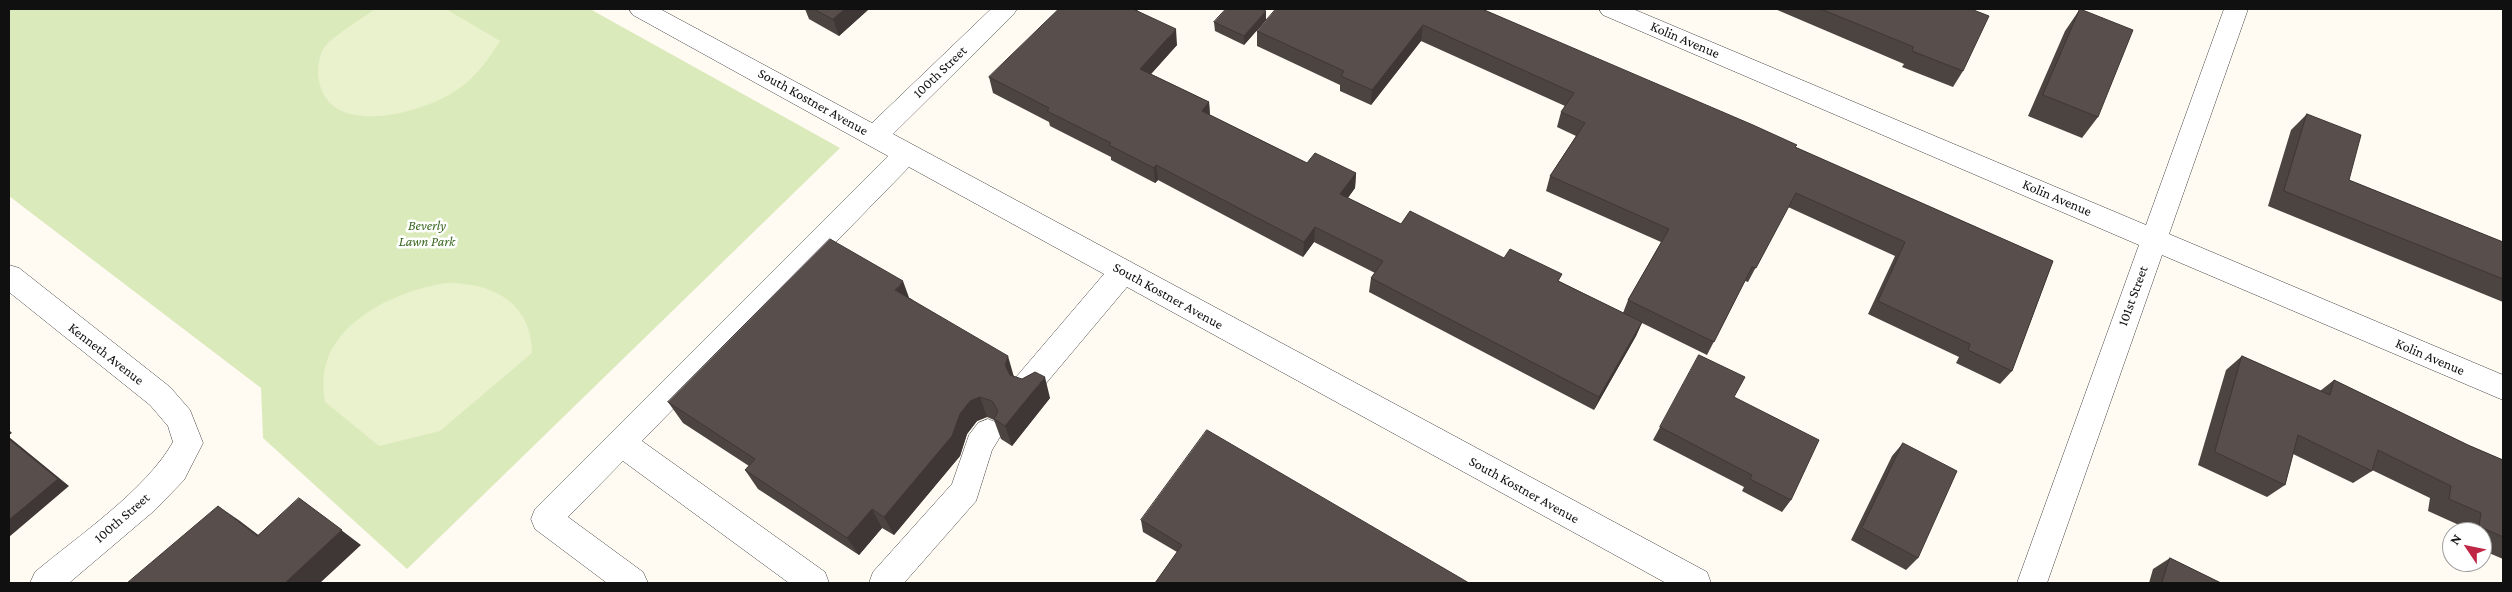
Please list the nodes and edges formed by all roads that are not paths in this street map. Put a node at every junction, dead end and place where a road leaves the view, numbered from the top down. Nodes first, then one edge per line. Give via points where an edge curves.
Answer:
1 (641, 9) edge
2 (1005, 9) edge
3 (1612, 9) edge
4 (2236, 9) edge
5 (875, 136) junction
6 (907, 153) junction
7 (2154, 239) junction
8 (1124, 272) junction
9 (9, 276) edge
10 (1027, 385) edge
11 (2503, 388) edge
12 (988, 432) dead end
13 (188, 443) joint
14 (621, 443) junction
15 (46, 583) edge
16 (632, 583) edge
17 (814, 583) edge
18 (884, 583) edge
19 (1696, 583) edge
20 (2032, 583) edge

1 - 5 street, South Kostner Avenue
2 - 5 street, 100th Street
3 - 7 street, Kolin Avenue
4 - 7 street, 101st Street
5 - 6 street, South Kostner Avenue
6 - 8 street, South Kostner Avenue
6 - 14 street
7 - 11 street, Kolin Avenue
7 - 20 street, 101st Street
8 - 10 street
8 - 19 street, South Kostner Avenue
9 - 13 street, Kenneth Avenue via 160,396 180,419
12 - 18 street via 979,444 965,491
13 - 15 street, 100th Street via 173,470 144,500
14 - 16 street via 546,519
14 - 17 street

